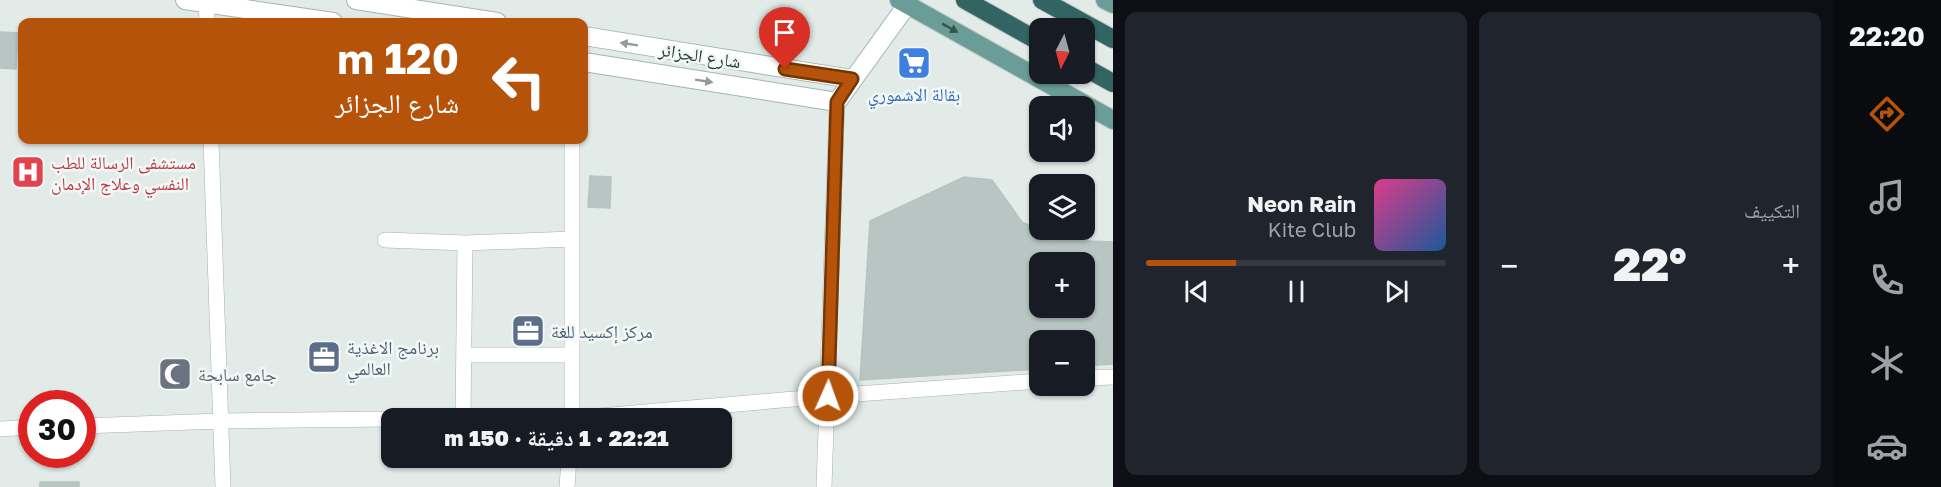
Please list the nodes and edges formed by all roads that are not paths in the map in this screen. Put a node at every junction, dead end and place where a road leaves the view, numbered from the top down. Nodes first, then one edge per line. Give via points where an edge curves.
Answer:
1 (185, 0) edge
2 (356, 0) edge
3 (965, 0) edge
4 (1042, 0) edge
5 (1105, 0) edge
6 (206, 1) edge
7 (903, 2) edge
8 (1113, 4) edge
9 (207, 18) edge
10 (309, 18) edge
11 (471, 18) edge
12 (1029, 36) edge
13 (588, 37) edge
14 (1113, 39) edge
15 (588, 63) edge
16 (1095, 73) edge
17 (852, 79) junction
18 (1113, 83) edge
19 (837, 102) junction
20 (1113, 120) edge
21 (211, 144) edge
22 (572, 144) edge
23 (572, 239) junction
24 (386, 240) dead end
25 (465, 243) junction
26 (464, 355) junction
27 (572, 355) junction
28 (1113, 376) edge
29 (1095, 377) edge
30 (1029, 382) edge
31 (828, 396) junction
32 (463, 408) edge
33 (572, 408) edge
34 (692, 408) edge
35 (381, 419) edge
36 (220, 421) junction
37 (96, 425) edge
38 (18, 428) edge
39 (0, 429) edge
40 (568, 468) edge
41 (223, 487) edge
42 (567, 487) edge
43 (824, 487) edge

1 - 6 main road
2 - 11 main road
3 - 12 highway
4 - 14 highway
5 - 8 main road
6 - 9 street
6 - 10 main road
7 - 17 main road
7 -> 20 main road
17 -> 13 main road, شارع الجزائر
15 -> 19 main road, شارع الجزائر
16 - 18 highway
17 - 19 main road
19 - 31 street
21 - 36 street
22 - 23 street
23 - 25 street
23 - 27 street
24 - 25 street
25 - 26 street
26 - 27 street
26 - 32 street
27 - 33 street
28 - 29 street
30 - 31 street
31 - 34 street
31 - 43 street
35 - 36 street
36 - 37 street
36 - 41 street
38 - 39 street
40 - 42 street

